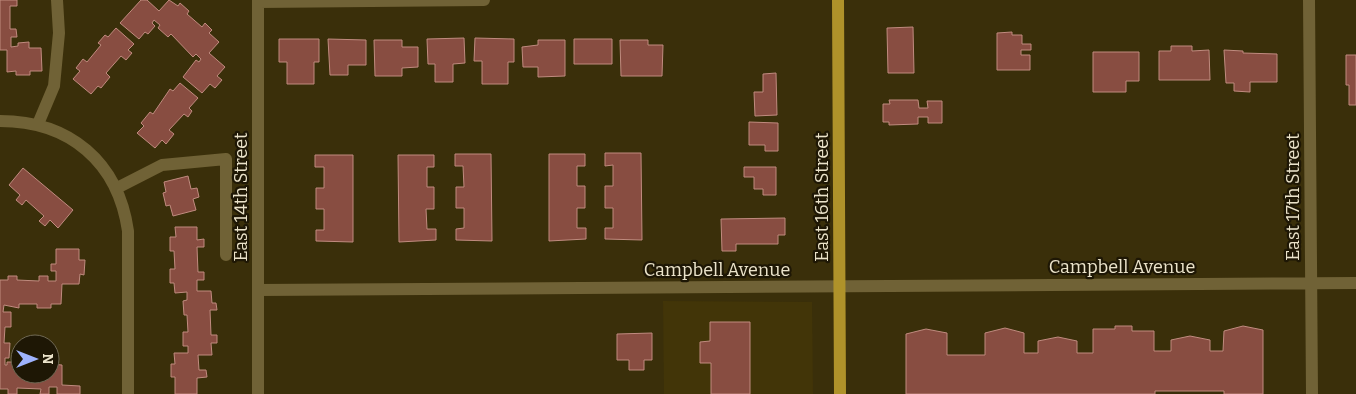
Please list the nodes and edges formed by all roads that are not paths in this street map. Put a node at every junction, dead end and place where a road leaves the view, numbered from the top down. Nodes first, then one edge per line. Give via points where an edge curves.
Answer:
1 (56, 0) edge
2 (484, 0) edge
3 (838, 0) edge
4 (1309, 0) edge
5 (258, 1) edge
6 (0, 121) edge
7 (38, 124) junction
8 (116, 188) junction
9 (226, 255) dead end
10 (1311, 283) junction
11 (1356, 283) edge
12 (840, 286) junction
13 (258, 290) junction
14 (128, 394) edge
15 (258, 394) edge
16 (840, 394) edge
17 (1312, 394) edge

1 - 7 street via 59,32 54,86
2 - 5 street
3 - 12 main road, East 16th Street
4 - 10 street, East 17th Street
5 - 13 street, East 14th Street
6 - 7 street
7 - 8 street via 83,146 102,166
8 - 9 street via 162,165 226,159
8 - 14 street via 128,231
10 - 11 street, Campbell Avenue
10 - 12 street, Campbell Avenue
10 - 17 street, East 17th Street
12 - 13 street, Campbell Avenue
12 - 16 main road, East 16th Street
13 - 15 street, East 14th Street

